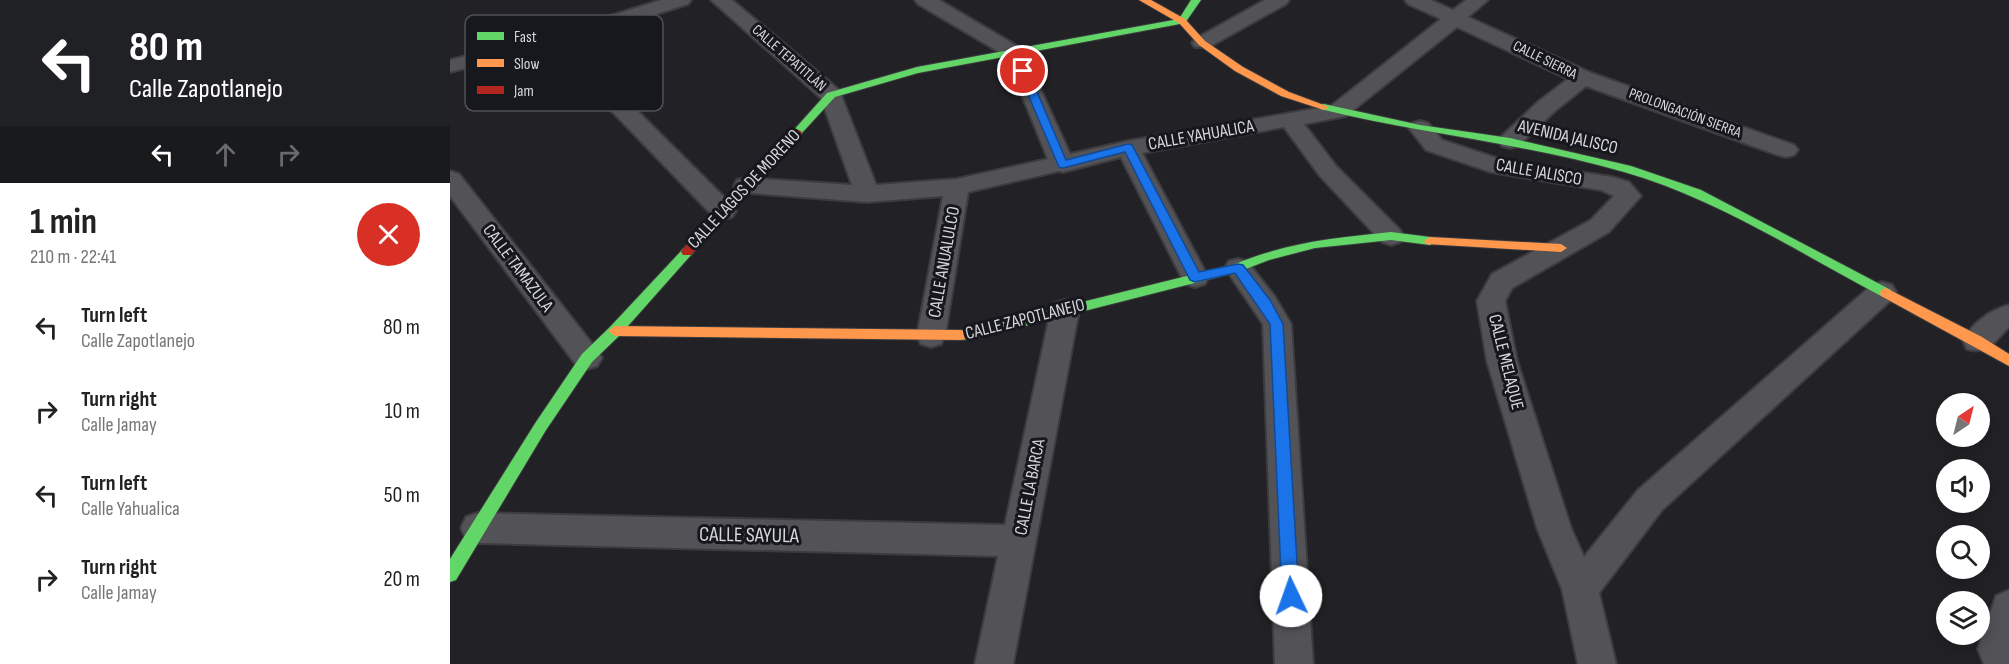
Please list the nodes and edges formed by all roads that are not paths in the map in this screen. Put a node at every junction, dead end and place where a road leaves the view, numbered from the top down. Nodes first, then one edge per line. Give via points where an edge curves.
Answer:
1 (681, 0) edge
2 (721, 0) edge
3 (925, 0) edge
4 (1144, 0) edge
5 (1196, 0) edge
6 (1279, 0) edge
7 (1415, 0) edge
8 (1478, 0) edge
9 (633, 15) edge
10 (1454, 17) junction
11 (1182, 21) junction
12 (1202, 43) junction
13 (1016, 53) junction
14 (465, 62) edge
15 (450, 66) edge
16 (1583, 78) junction
17 (831, 95) junction
18 (624, 111) edge
19 (1338, 111) junction
20 (1289, 119) junction
21 (1420, 128) junction
22 (1510, 141) junction
23 (1128, 148) junction
24 (1786, 150) dead end
25 (1063, 165) junction
26 (450, 178) edge
27 (746, 186) junction
28 (957, 188) junction
29 (867, 194) junction
30 (1629, 196) joint
31 (723, 211) junction
32 (1391, 236) junction
33 (1561, 248) junction
34 (1238, 268) junction
35 (1195, 277) junction
36 (1882, 292) junction
37 (1065, 310) junction
38 (2009, 315) edge
39 (615, 331) junction
40 (931, 336) junction
41 (1977, 341) junction
42 (587, 358) junction
43 (2009, 361) edge
44 (478, 528) junction
45 (1020, 541) junction
46 (450, 574) edge
47 (1580, 589) junction
48 (2009, 608) edge
49 (994, 664) edge
50 (1294, 664) edge
51 (1597, 664) edge
52 (2003, 664) edge

1 - 9 street
2 - 17 street, CALLE TEPATITLÁN
3 - 13 street
4 - 11 street, AVENIDA JALISCO
5 - 11 street
6 - 12 street
7 - 10 street, CALLE SIERRA
8 - 10 street, CALLE YAHUALICA
10 - 16 street, CALLE SIERRA
10 - 19 street, CALLE YAHUALICA
11 - 12 street, AVENIDA JALISCO
11 - 13 street
12 - 19 street, AVENIDA JALISCO via 1285,94
13 - 17 street via 917,70
13 - 25 street
14 - 15 street
16 - 22 street, CALLE SIERRA
16 - 24 street, PROLONGACIÓN SIERRA
17 - 27 street, CALLE LAGOS DE MORENO
17 - 29 street, CALLE TEPATITLÁN
18 - 31 street
19 - 20 street, CALLE YAHUALICA
19 - 21 street, AVENIDA JALISCO
20 - 23 street, CALLE YAHUALICA
20 - 32 street via 1328,171
21 - 22 street, AVENIDA JALISCO
21 - 30 street, CALLE JALISCO via 1434,145 1499,167 1603,183 1620,188
22 - 36 street, AVENIDA JALISCO via 1627,169 1697,193
23 - 25 street, CALLE YAHUALICA
23 - 35 street
25 - 28 street, CALLE YAHUALICA
26 - 42 street, CALLE TAMAZULA
27 - 29 street, CALLE YAHUALICA
27 - 31 street, CALLE LAGOS DE MORENO
28 - 29 street, CALLE YAHUALICA
28 - 40 street, CALLE ANUALULCO
30 - 33 street, CALLE MELAQUE via 1600,226
31 - 39 street, CALLE LAGOS DE MORENO
32 - 33 street, CALLE ZAPOTLANEJO
32 - 34 street, CALLE ZAPOTLANEJO via 1315,244
33 - 47 street, CALLE MELAQUE via 1502,280 1491,301 1505,372 1554,528
34 - 35 street, CALLE ZAPOTLANEJO
34 - 50 street via 1276,324
35 - 37 street, CALLE ZAPOTLANEJO
36 - 41 street, AVENIDA JALISCO
36 - 47 street via 1650,500
37 - 40 street, CALLE ZAPOTLANEJO via 970,335
37 - 45 street, CALLE LA BARCA
38 - 41 street
39 - 40 street, CALLE ZAPOTLANEJO
39 - 42 street, CALLE LAGOS DE MORENO
41 - 43 street, AVENIDA JALISCO
42 - 44 street, CALLE LAGOS DE MORENO
44 - 45 street, CALLE SAYULA
44 - 46 street, CALLE LAGOS DE MORENO
45 - 49 street, CALLE LA BARCA
47 - 51 street, CALLE MELAQUE
48 - 52 street via 1997,649

